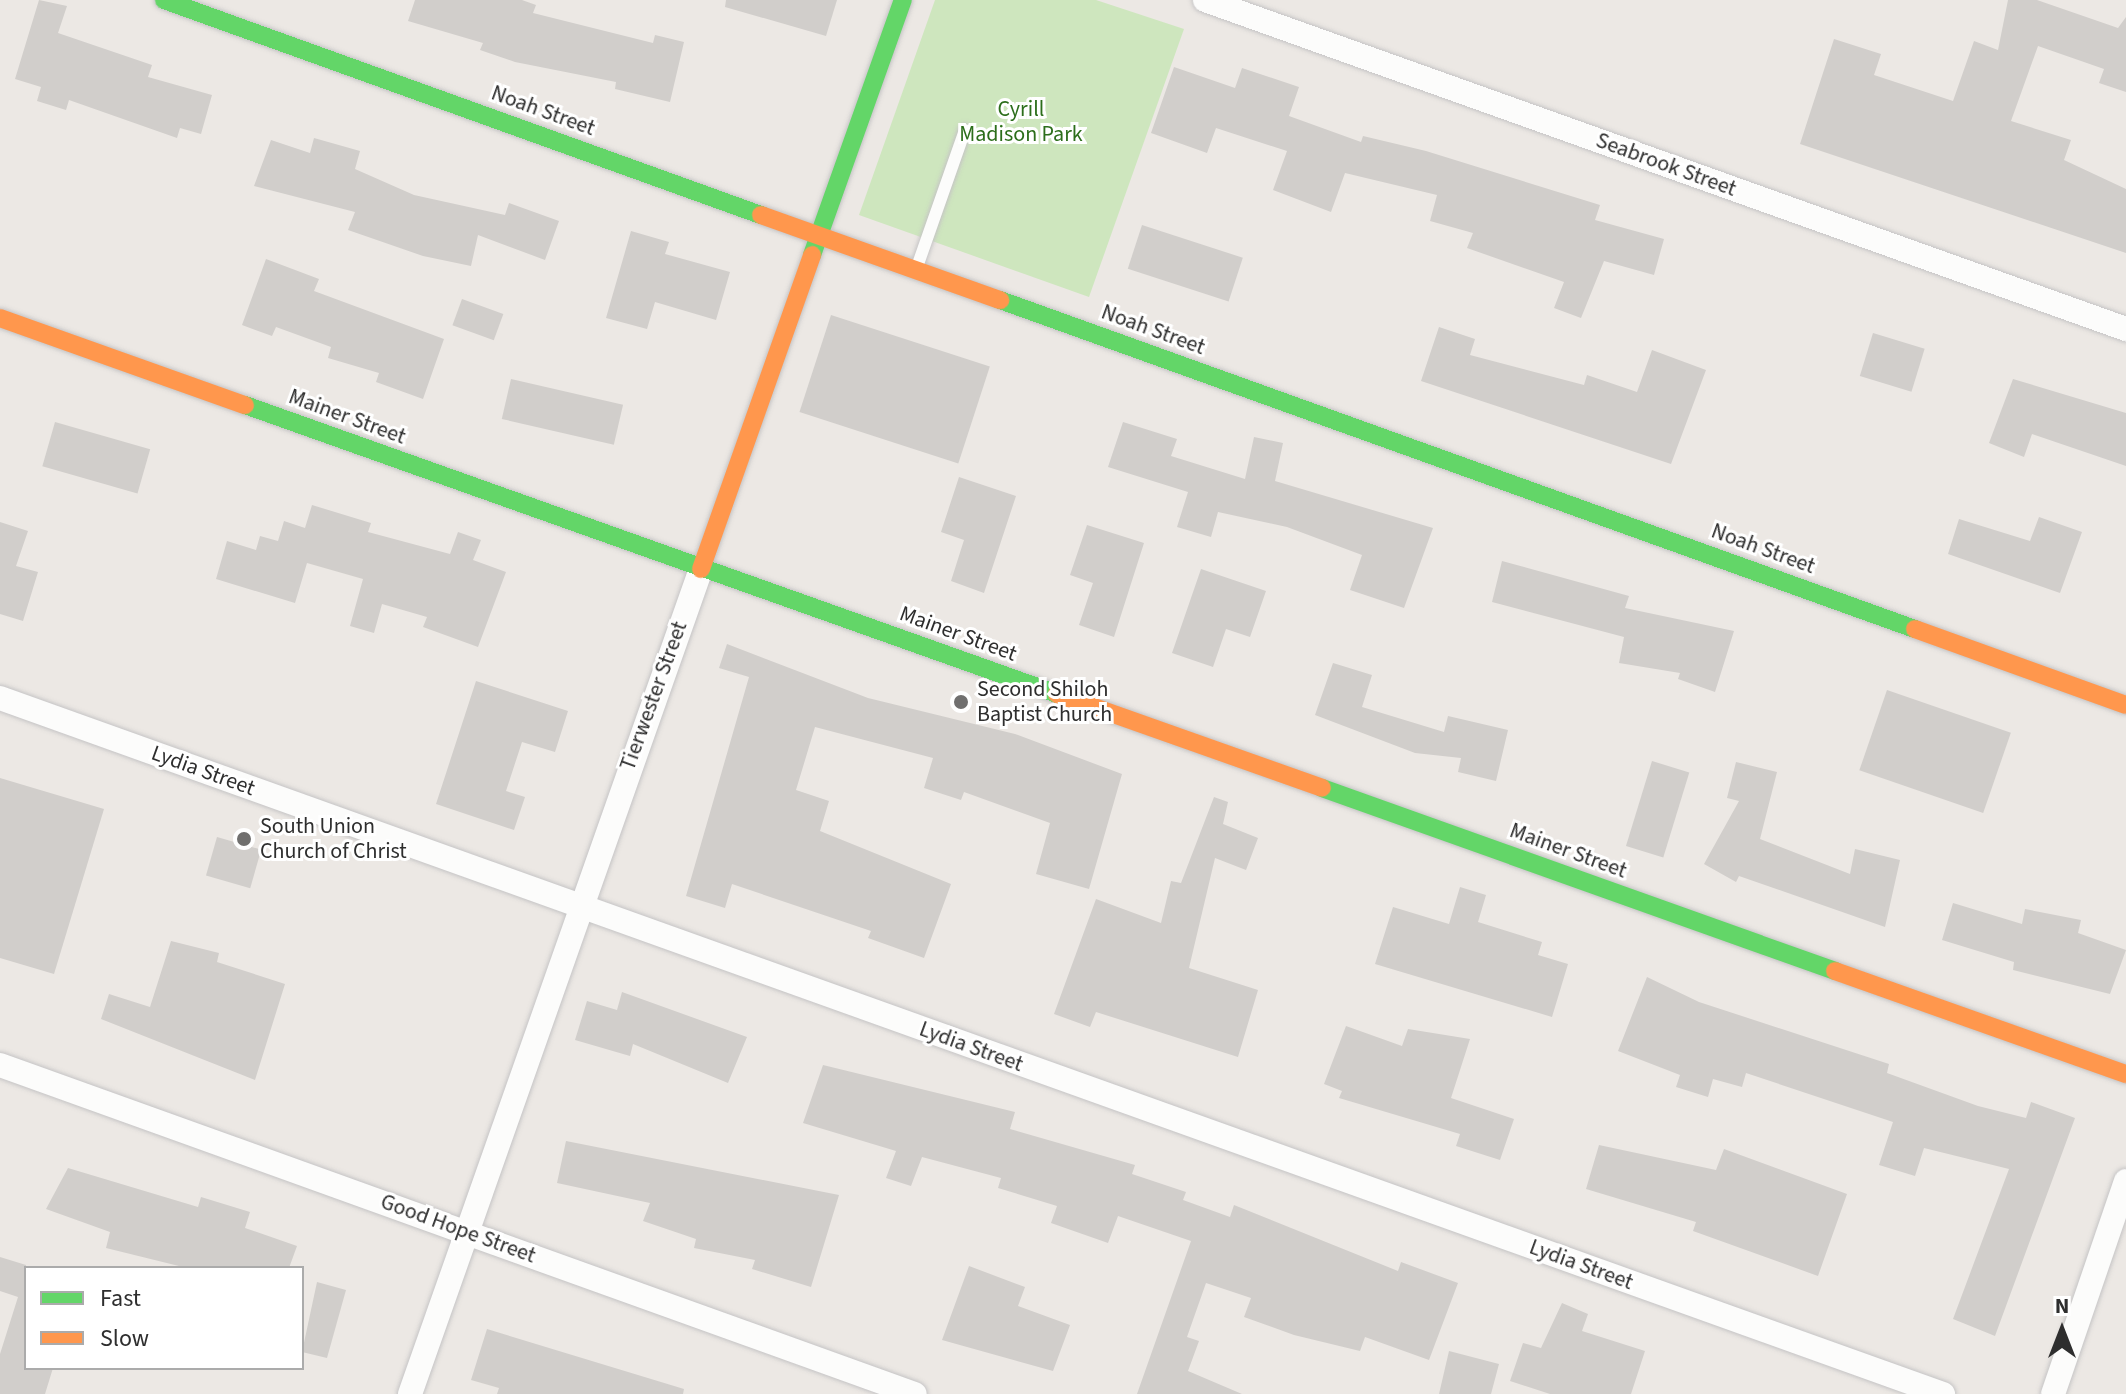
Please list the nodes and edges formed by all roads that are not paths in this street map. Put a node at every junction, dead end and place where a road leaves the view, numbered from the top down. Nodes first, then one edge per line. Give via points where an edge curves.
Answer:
1 (164, 0) edge
2 (903, 0) edge
3 (1205, 0) edge
4 (965, 130) dead end
5 (819, 235) junction
6 (916, 270) junction
7 (0, 318) edge
8 (2126, 329) edge
9 (701, 569) junction
10 (0, 698) edge
11 (2126, 705) edge
12 (576, 907) junction
13 (0, 1065) edge
14 (2126, 1074) edge
15 (2126, 1181) edge
16 (466, 1232) junction
17 (410, 1394) edge
18 (915, 1394) edge
19 (1943, 1394) edge
20 (2053, 1394) edge

1 - 5 street, Noah Street
2 - 5 street, Tierwester Street
3 - 8 street, Seabrook Street
4 - 6 lane
5 - 6 street, Noah Street
5 - 9 street, Tierwester Street
6 - 11 street, Noah Street
7 - 9 street, Mainer Street
9 - 12 street, Tierwester Street
9 - 14 street, Mainer Street
10 - 12 street, Lydia Street
12 - 16 street, Tierwester Street
12 - 19 street, Lydia Street
13 - 16 street, Good Hope Street
15 - 20 street
16 - 17 street, Tierwester Street
16 - 18 street, Good Hope Street

